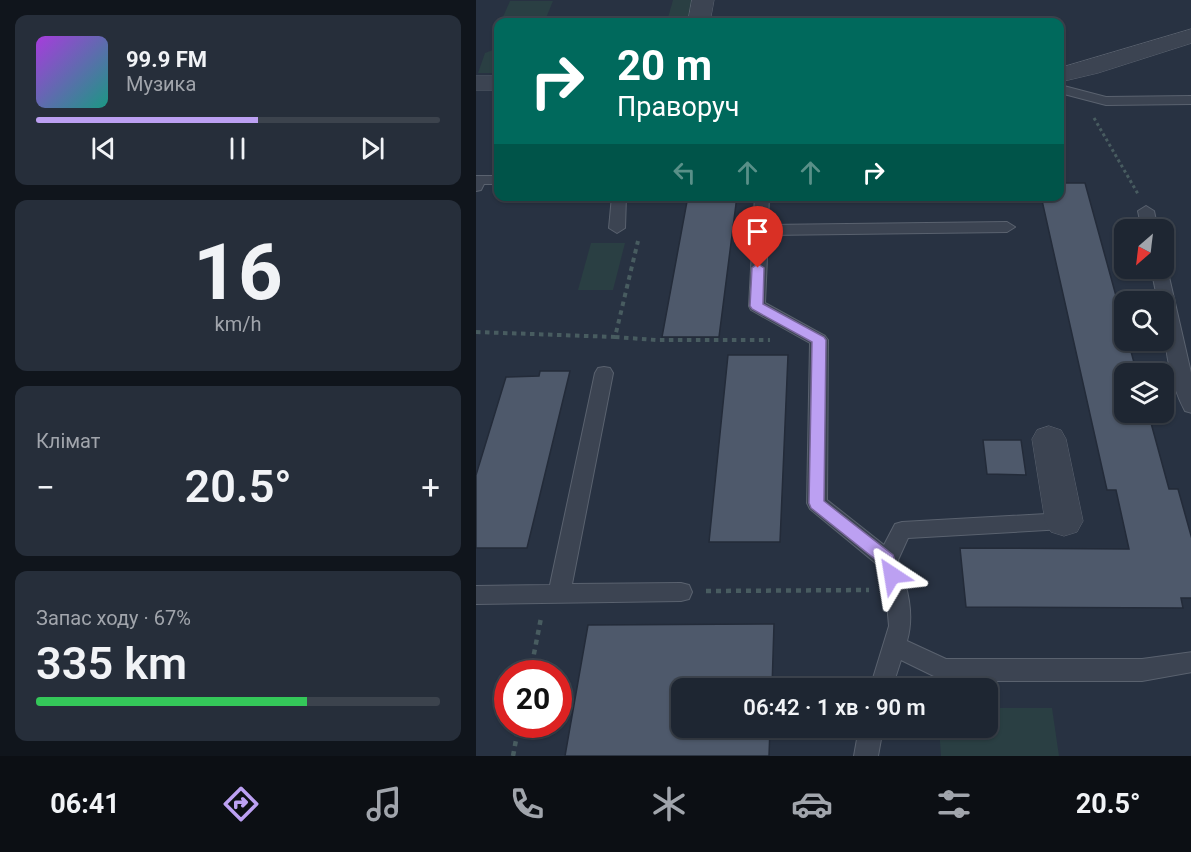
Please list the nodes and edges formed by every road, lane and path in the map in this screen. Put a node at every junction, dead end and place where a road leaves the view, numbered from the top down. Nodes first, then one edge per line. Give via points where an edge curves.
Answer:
1 (702, 0) edge
2 (699, 18) edge
3 (1192, 36) edge
4 (1064, 74) edge
5 (476, 83) edge
6 (494, 83) edge
7 (1064, 90) edge
8 (1192, 100) edge
9 (1090, 112) dead end
10 (494, 180) edge
11 (476, 187) edge
12 (619, 201) edge
13 (762, 201) edge
14 (1146, 211) joint
15 (1148, 219) edge
16 (1007, 227) dead end
17 (617, 228) dead end
18 (759, 230) junction
19 (638, 241) dead end
20 (1161, 279) edge
21 (476, 332) edge
22 (615, 337) junction
23 (819, 340) junction
24 (604, 373) dead end
25 (1192, 406) edge
26 (1049, 440) dead end
27 (1064, 521) joint
28 (887, 560) junction
29 (897, 590) junction
30 (681, 592) joint
31 (553, 593) junction
32 (476, 595) edge
33 (895, 646) junction
34 (534, 660) edge
35 (1192, 662) edge
36 (884, 678) edge
37 (517, 738) edge
38 (869, 738) edge
39 (513, 756) edge
40 (866, 756) edge

1 - 2 street
3 - 4 street
5 - 6 street
7 - 8 lane via 1106,101
9 - 14 path
10 - 11 lane via 479,180
12 - 17 lane
13 - 18 lane
14 - 15 lane
16 - 18 lane
18 - 23 lane via 757,306
19 - 22 path
20 - 25 lane
21 - 22 path
22 - 23 path
23 - 28 lane via 817,503
24 - 31 lane
26 - 27 street
27 - 28 lane via 902,530
28 - 29 lane
29 - 30 path
29 - 33 lane via 900,626
30 - 31 lane
31 - 32 lane
31 - 34 path
33 - 35 lane via 944,670 1142,670
33 - 36 lane
37 - 39 path
38 - 40 lane

